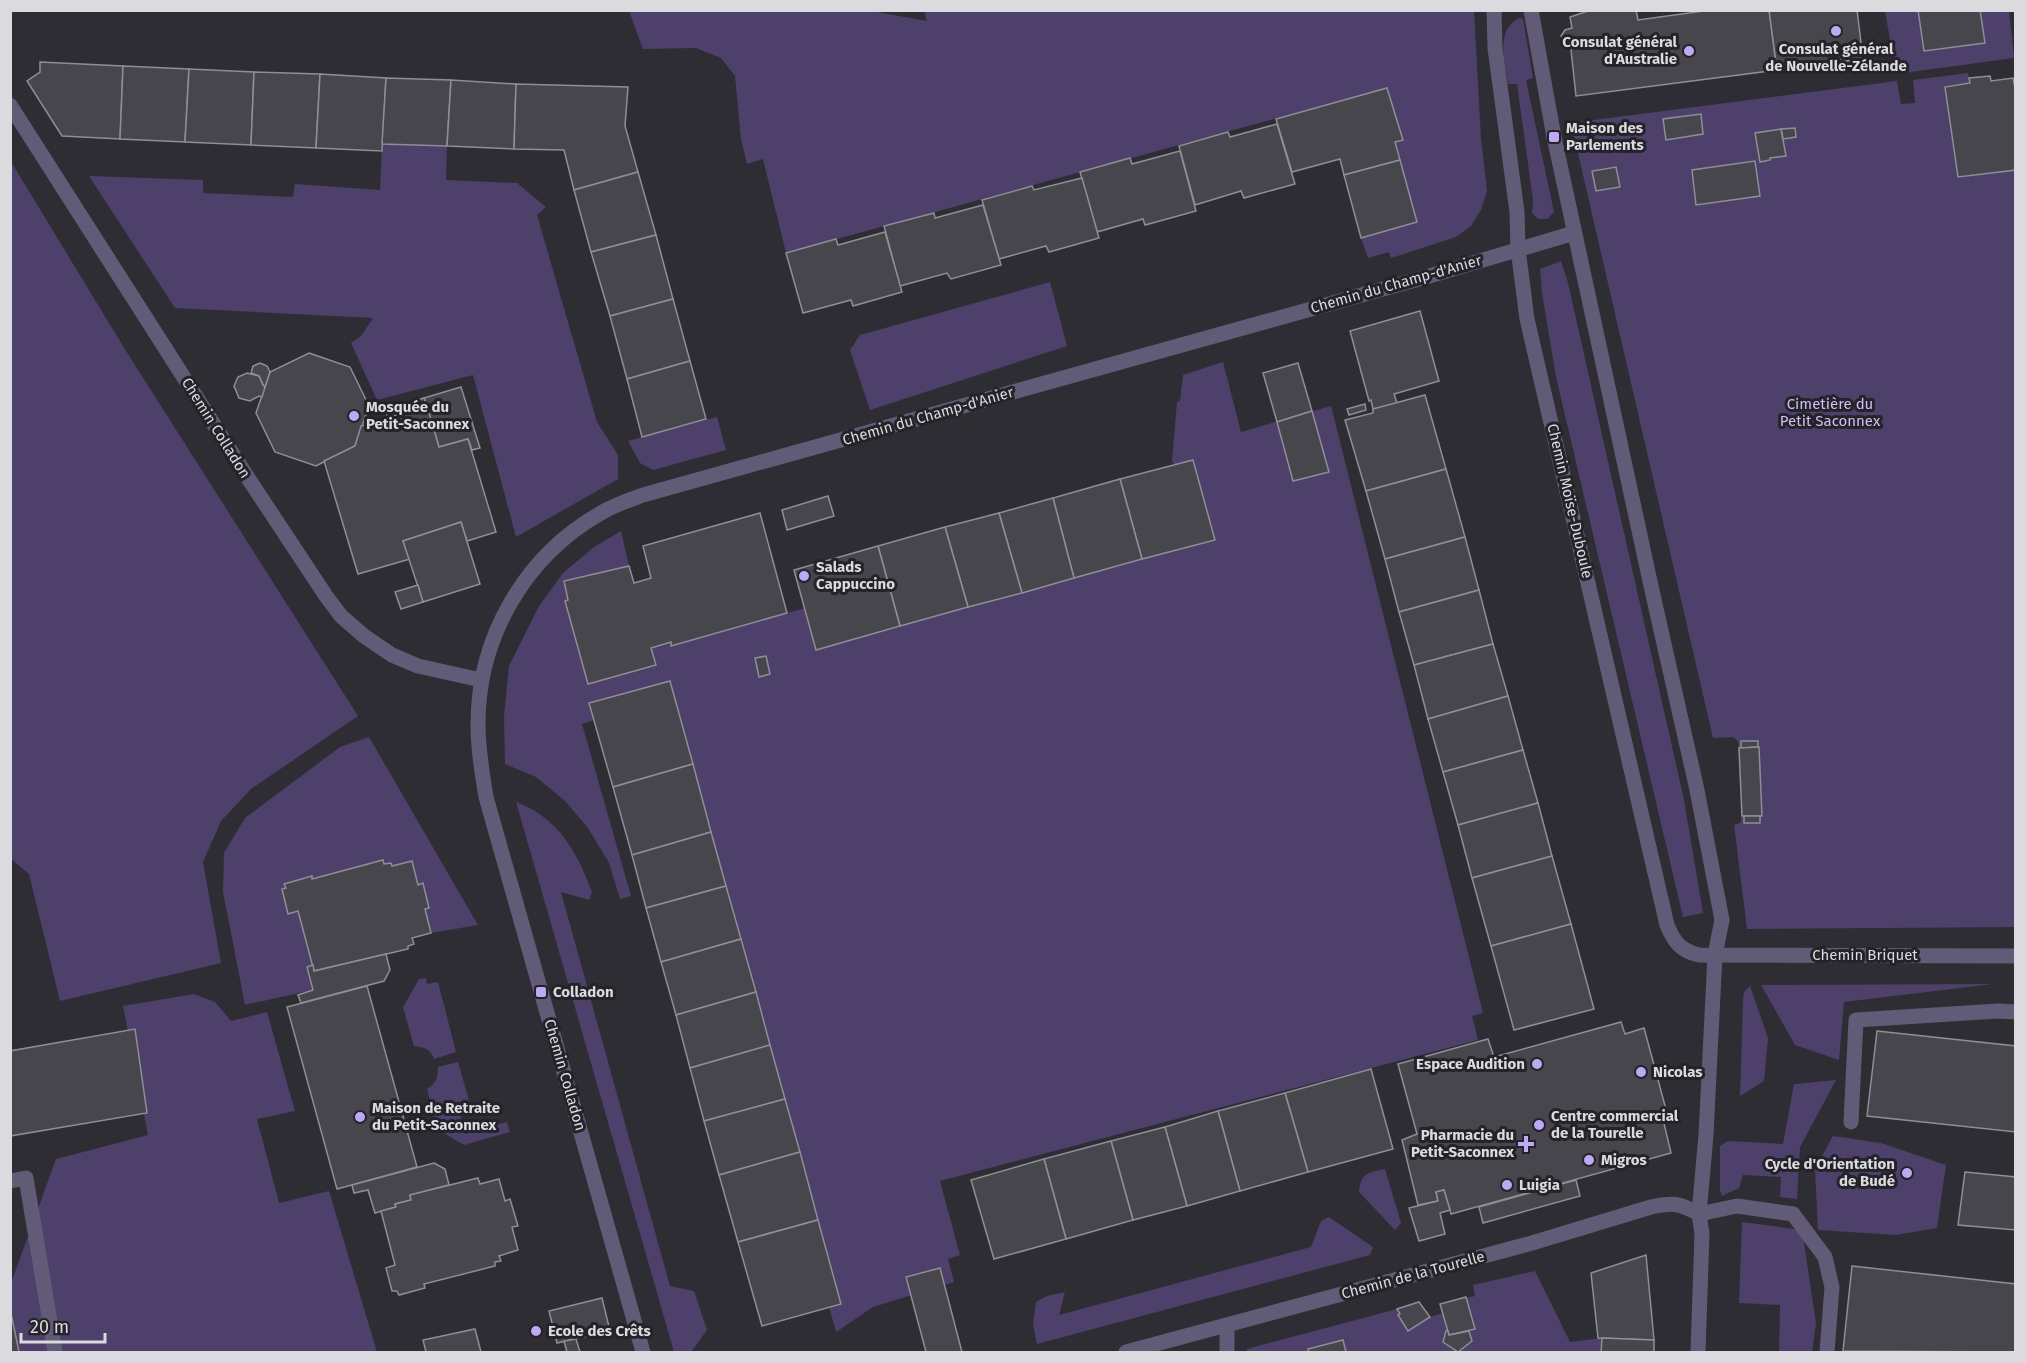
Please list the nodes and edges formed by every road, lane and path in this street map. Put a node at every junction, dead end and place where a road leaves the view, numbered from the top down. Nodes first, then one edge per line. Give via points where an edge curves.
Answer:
1 (1494, 10) edge
2 (1531, 10) edge
3 (10, 105) edge
4 (1574, 233) junction
5 (1518, 249) junction
6 (481, 680) junction
7 (486, 797) joint
8 (1715, 955) junction
9 (2016, 956) edge
10 (2016, 1012) edge
11 (1851, 1122) dead end
12 (10, 1181) edge
13 (1699, 1214) junction
14 (1227, 1325) junction
15 (55, 1353) edge
16 (643, 1353) edge
17 (1126, 1353) edge
18 (1227, 1353) edge
19 (1698, 1353) edge
20 (1827, 1353) edge

1 - 5 street, Chemin Moïse-Duboule
2 - 4 street
3 - 6 street, Chemin Colladon via 248,478 341,616 392,655 418,666
4 - 5 street, Chemin du Champ-d'Anier
4 - 8 street via 1711,856 1722,920
5 - 6 street, Chemin du Champ-d'Anier via 621,504 602,512 561,541 525,579 500,621
5 - 8 street, Chemin Moïse-Duboule via 1527,319 1667,925 1673,939 1687,952
6 - 7 street, Chemin du Champ-d'Anier via 479,753
7 - 16 street, Chemin Colladon
8 - 9 street, Chemin Briquet
8 - 13 street
10 - 11 street via 1856,1020
12 - 15 street via 26,1178
13 - 14 street, Chemin de la Tourelle via 1684,1205 1651,1207
13 - 19 street via 1702,1234
13 - 20 street via 1737,1206 1792,1214 1825,1257 1833,1287
14 - 17 street, Chemin de la Tourelle
14 - 18 street

